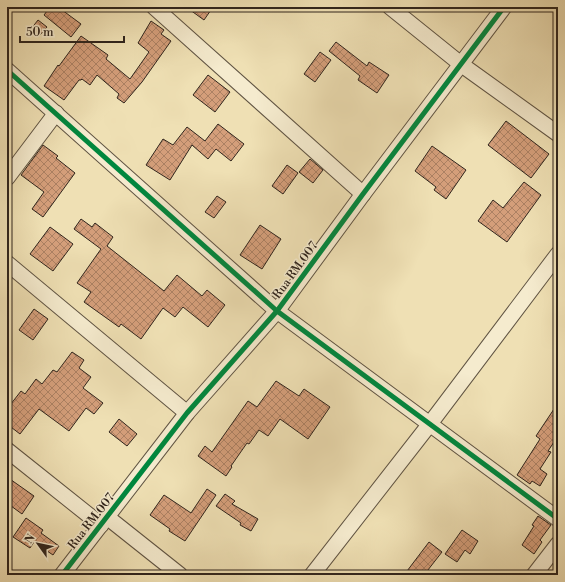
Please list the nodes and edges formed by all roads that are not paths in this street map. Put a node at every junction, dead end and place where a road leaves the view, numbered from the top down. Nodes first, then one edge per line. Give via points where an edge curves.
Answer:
1 (154, 7) edge
2 (390, 7) edge
3 (504, 7) edge
4 (462, 65) junction
5 (7, 70) edge
6 (56, 113) junction
7 (558, 134) edge
8 (7, 178) edge
9 (363, 194) junction
10 (558, 254) edge
11 (7, 263) edge
12 (277, 311) junction
13 (187, 413) junction
14 (430, 425) junction
15 (7, 450) edge
16 (558, 518) edge
17 (104, 521) junction
18 (558, 544) edge
19 (62, 575) edge
20 (180, 575) edge
21 (312, 575) edge
22 (534, 575) edge

1 - 9 street
2 - 4 street
3 - 4 street, Rua RM.007
4 - 7 street
4 - 9 street, Rua RM.007
5 - 6 street
6 - 8 street
6 - 12 street
9 - 12 street, Rua RM.007
10 - 14 street
11 - 13 street
12 - 13 street, Rua RM.007
12 - 14 street
13 - 17 street, Rua RM.007
14 - 16 street
14 - 21 street
15 - 17 street
17 - 19 street, Rua RM.007
17 - 20 street
18 - 22 street

